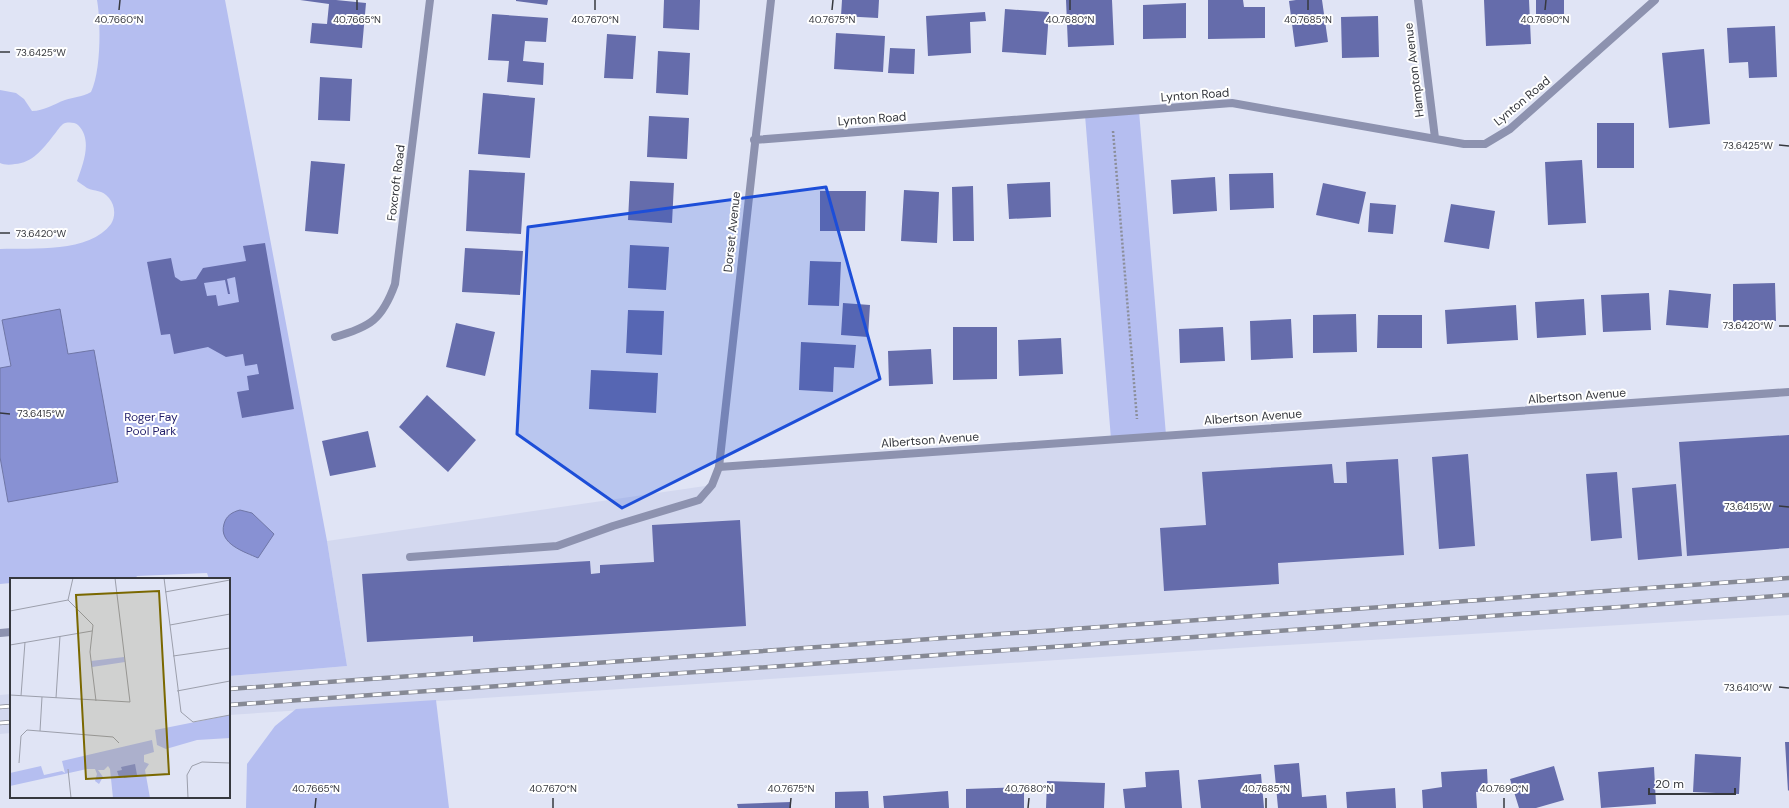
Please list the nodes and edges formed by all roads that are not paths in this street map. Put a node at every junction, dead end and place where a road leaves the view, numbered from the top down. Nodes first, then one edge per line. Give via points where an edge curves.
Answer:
1 (430, 0) edge
2 (771, 0) edge
3 (1418, 0) edge
4 (1655, 0) edge
5 (1435, 138) junction
6 (754, 140) junction
7 (334, 337) dead end
8 (1789, 392) edge
9 (719, 467) junction
10 (410, 557) dead end
11 (10, 632) edge
12 (0, 633) edge

1 - 7 street, Foxcroft Road via 395,284 390,300 372,322 360,330
2 - 6 street, Dorset Avenue
3 - 5 street, Hampton Avenue
4 - 5 street, Lynton Road via 1510,130 1485,144 1464,144
5 - 6 street, Lynton Road via 1232,103
6 - 9 street, Dorset Avenue
8 - 9 street, Albertson Avenue
9 - 10 street, Dorset Avenue via 712,485 699,500 557,546
11 - 12 street

